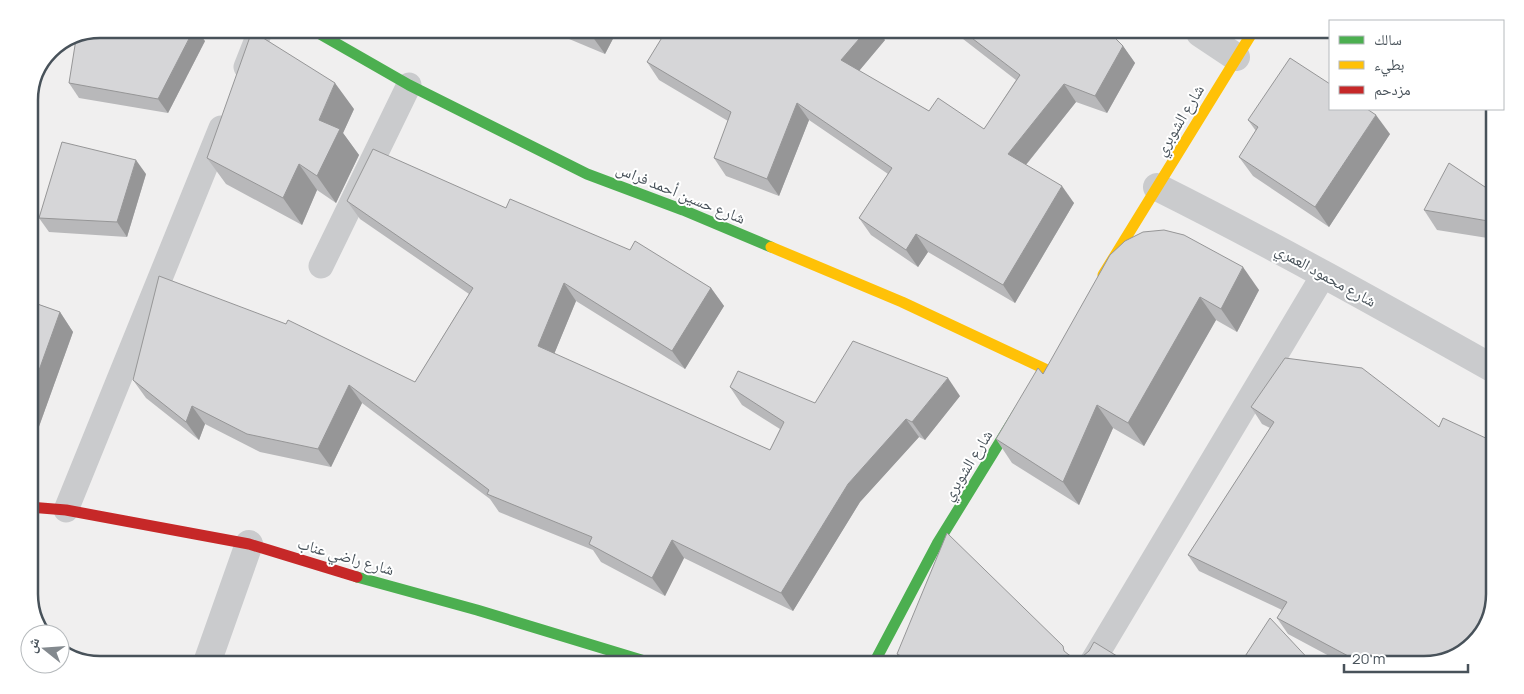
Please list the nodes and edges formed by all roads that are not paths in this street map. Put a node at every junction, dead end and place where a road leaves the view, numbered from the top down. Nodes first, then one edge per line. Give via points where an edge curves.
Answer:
1 (257, 38) edge
2 (327, 38) edge
3 (1208, 38) edge
4 (1249, 38) edge
5 (1236, 57) junction
6 (409, 85) junction
7 (1157, 187) junction
8 (321, 266) dead end
9 (1324, 274) junction
10 (1096, 286) edge
11 (1486, 365) edge
12 (1045, 369) edge
13 (1024, 403) edge
14 (38, 508) edge
15 (66, 510) junction
16 (249, 544) junction
17 (209, 656) edge
18 (628, 656) edge
19 (878, 656) edge
20 (1096, 656) edge

1 - 15 lane
2 - 6 street, شارع حسين أحمد فراس
3 - 5 street
4 - 5 street, شارع الشوبري
5 - 7 street, شارع الشوبري
6 - 8 lane
6 - 12 street, شارع حسين أحمد فراس via 587,174 683,210 902,302
7 - 9 street, شارع محمود العمري
7 - 10 street, شارع الشوبري
9 - 11 street, شارع محمود العمري
9 - 20 lane
13 - 19 street, شارع الشوبري via 937,544
14 - 15 street, شارع راضي عناب
15 - 16 street, شارع راضي عناب
16 - 17 street
16 - 18 street, شارع راضي عناب

